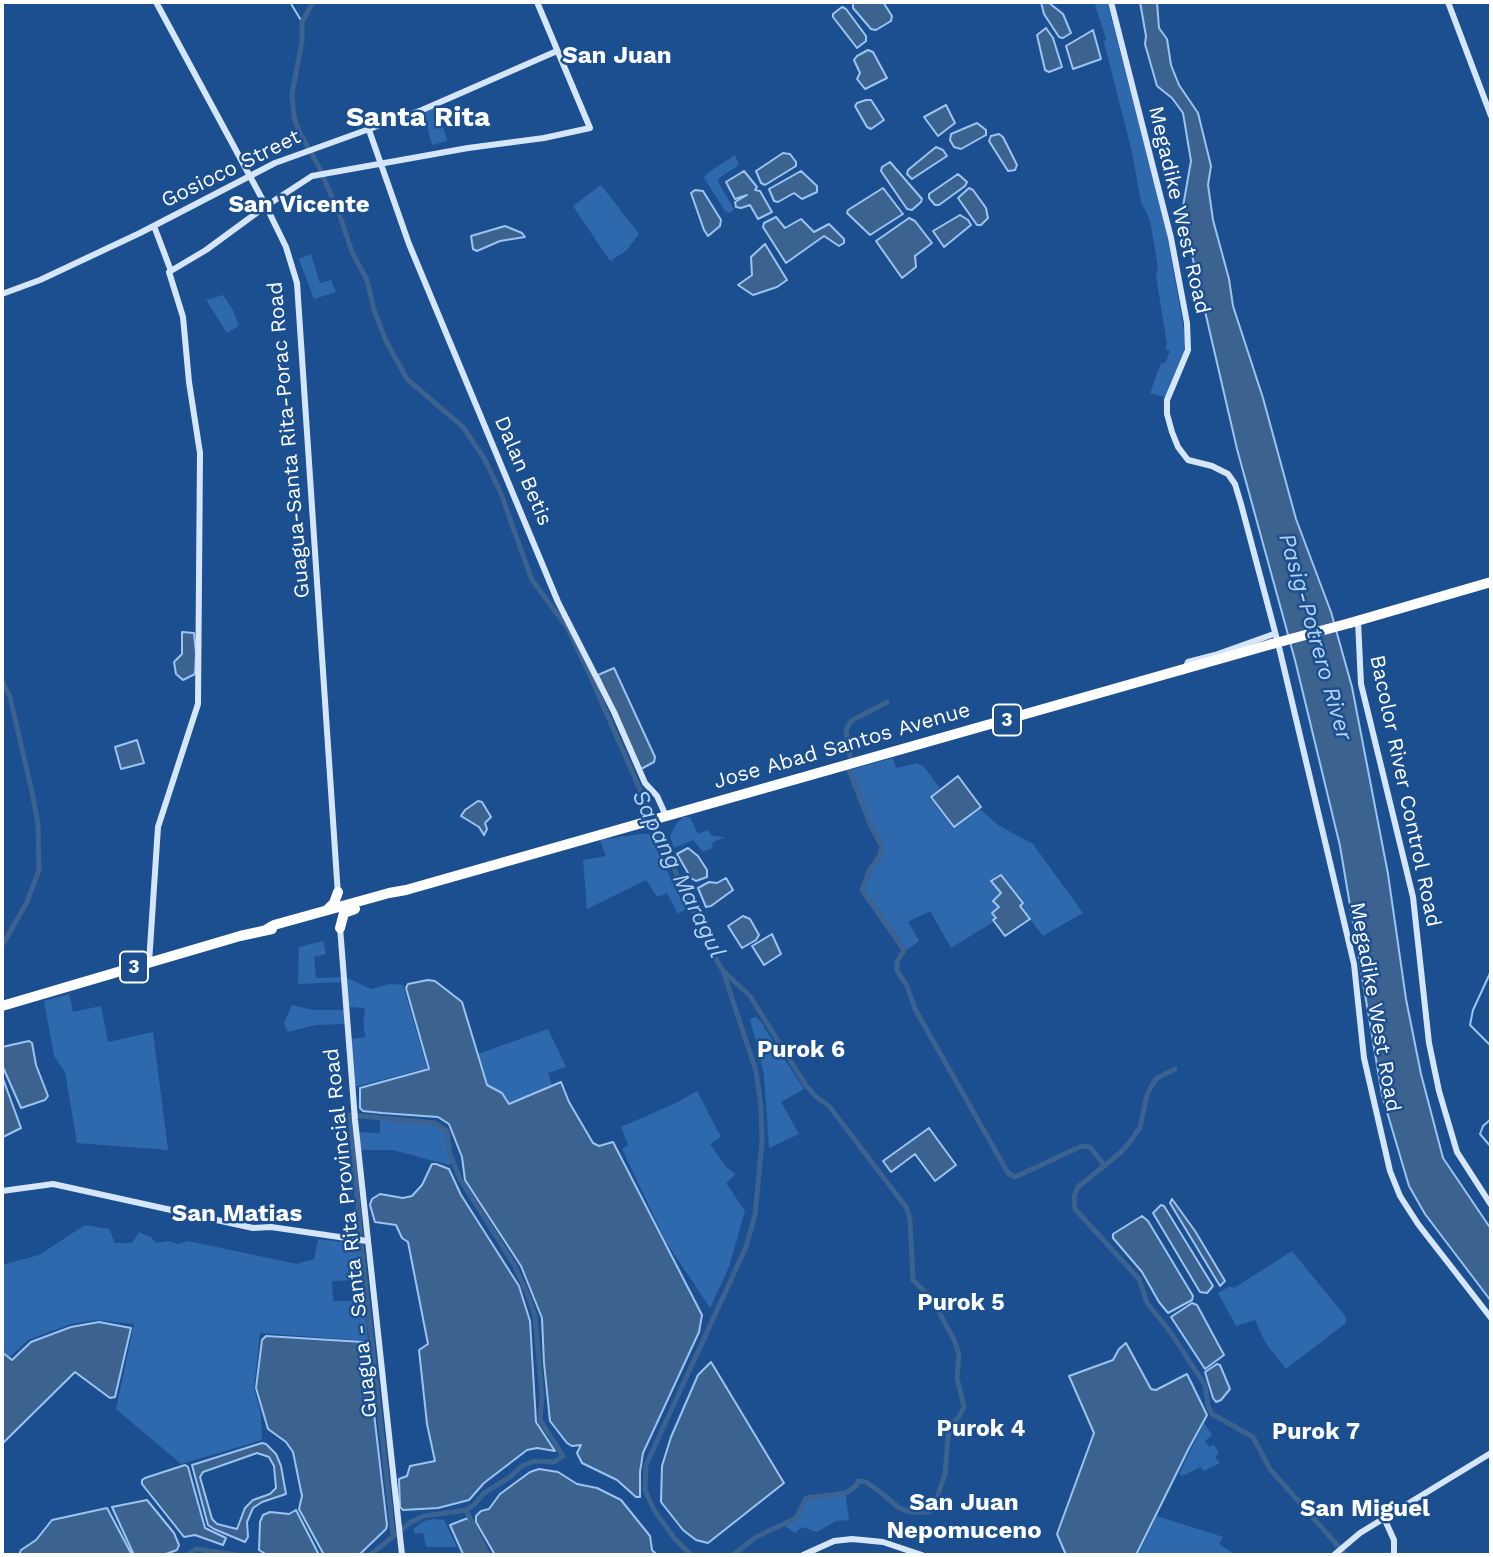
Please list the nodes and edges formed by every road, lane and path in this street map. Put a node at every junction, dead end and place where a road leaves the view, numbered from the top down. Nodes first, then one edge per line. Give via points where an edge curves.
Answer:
1 (156, 2) edge
2 (537, 2) edge
3 (1111, 2) edge
4 (1448, 2) edge
5 (557, 51) junction
6 (1491, 116) edge
7 (369, 130) junction
8 (380, 165) junction
9 (249, 175) junction
10 (266, 206) junction
11 (154, 226) junction
12 (171, 271) junction
13 (2, 294) edge
14 (1491, 582) edge
15 (1354, 622) junction
16 (1273, 639) junction
17 (664, 816) junction
18 (338, 892) junction
19 (359, 904) junction
20 (339, 910) junction
21 (323, 914) junction
22 (340, 928) junction
23 (149, 963) junction
24 (2, 1006) edge
25 (2, 1191) edge
26 (1491, 1205) edge
27 (363, 1240) junction
28 (1491, 1318) edge
29 (1491, 1453) edge
30 (1384, 1518) junction
31 (1339, 1550) edge
32 (1394, 1554) edge
33 (402, 1555) edge
34 (803, 1555) edge
35 (922, 1555) edge

1 - 9 street, Guagua-Santa Rita-Porac Road
2 - 5 street
3 - 16 street, Megadike West Road via 1171,238 1188,332 1188,350 1167,400 1167,414 1178,447 1188,460 1232,478
4 - 6 street
5 - 7 street, Gosioco Street
5 - 8 street via 590,128
7 - 8 street, Dalan Betis
7 - 9 street, Gosioco Street
8 - 10 street via 312,176
8 - 17 street, Dalan Betis via 558,602
9 - 10 street, Guagua-Santa Rita-Porac Road
9 - 11 street, Gosioco Street
10 - 12 street
10 - 18 street, Guagua-Santa Rita-Porac Road via 297,283
11 - 12 street
11 - 13 street, Gosioco Street
12 - 23 street via 183,317 188,382 201,453 198,704 158,827
14 - 15 highway, Jose Abad Santos Avenue / 3
15 - 16 highway, Jose Abad Santos Avenue / 3, bridge
15 - 26 street, Bacolor River Control Road via 1361,684 1413,897 1429,1043 1439,1091 1457,1152
16 - 17 highway, Jose Abad Santos Avenue / 3
16 - 28 street, Megadike West Road via 1279,647 1354,964 1364,1058 1390,1171 1418,1224
17 - 19 highway, Jose Abad Santos Avenue / 3
18 - 19 highway via 343,901
18 - 20 street, Guagua-Santa Rita-Porac Road
18 - 21 highway
19 - 20 highway, Jose Abad Santos Avenue / 3
19 - 22 highway via 344,913
20 - 21 highway, Jose Abad Santos Avenue / 3
20 - 22 street, Guagua - Santa Rita Provincial Road
21 - 22 highway via 335,918
21 - 23 highway, Jose Abad Santos Avenue / 3
22 - 27 street, Guagua - Santa Rita Provincial Road
23 - 24 highway, Jose Abad Santos Avenue / 3
25 - 27 street via 52,1184 253,1228
27 - 33 street, Guagua - Santa Rita Provincial Road
29 - 30 street
30 - 31 street
30 - 32 street
34 - 35 street via 834,1541 852,1539 883,1542

